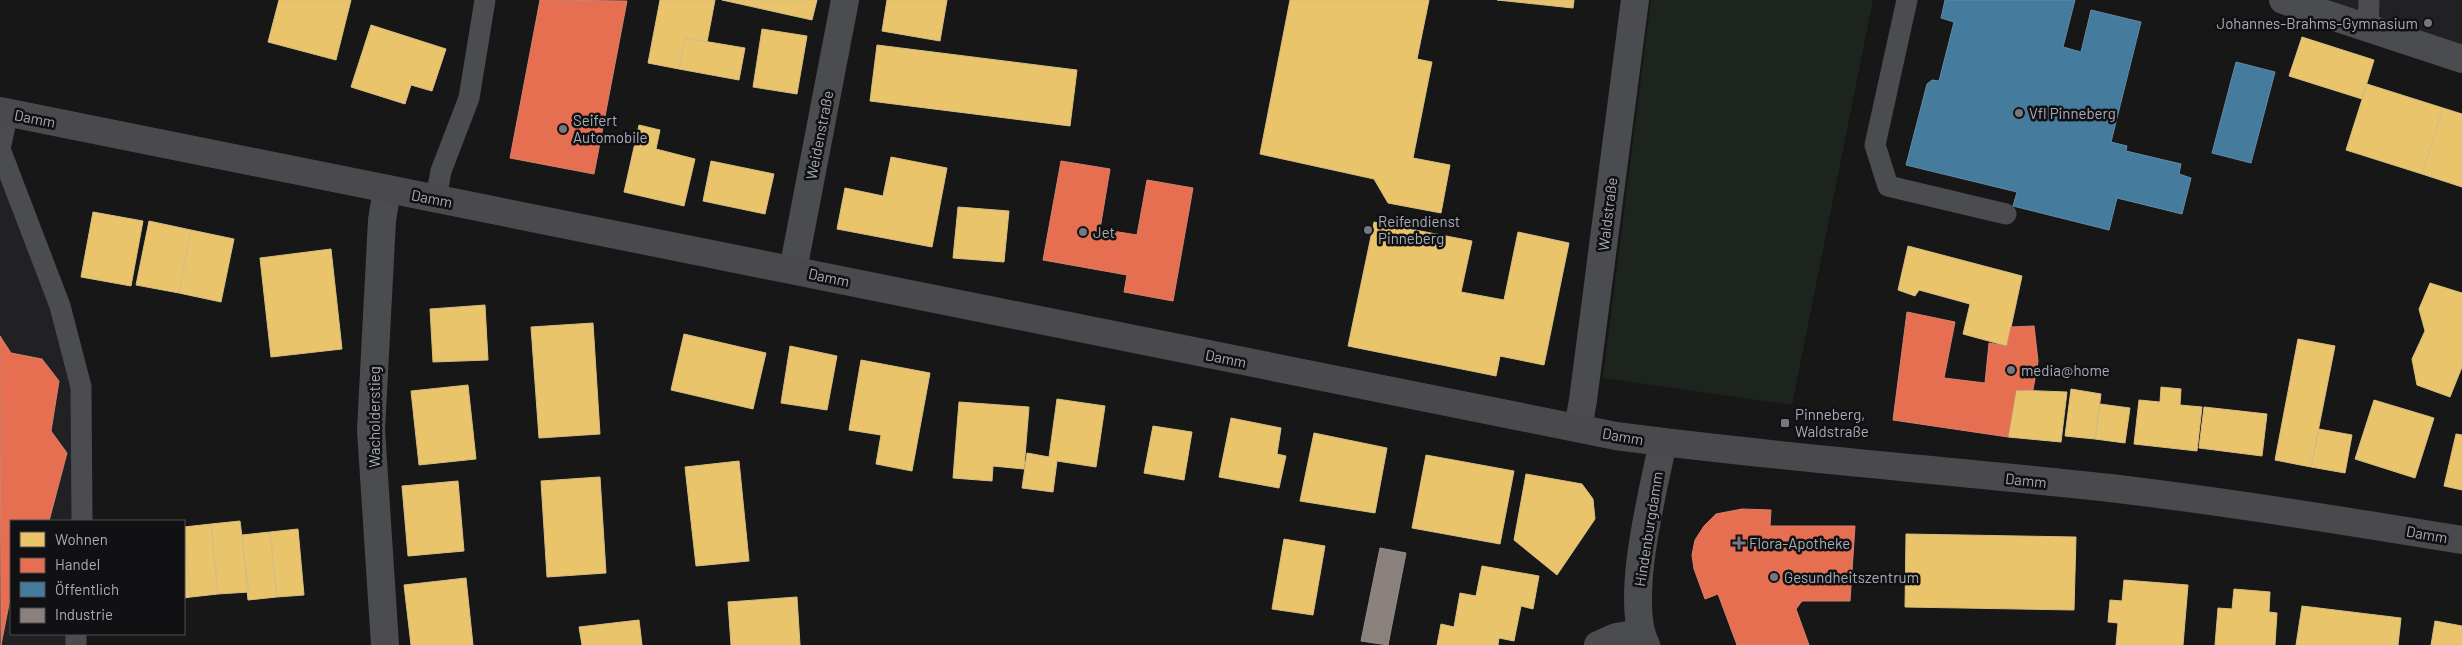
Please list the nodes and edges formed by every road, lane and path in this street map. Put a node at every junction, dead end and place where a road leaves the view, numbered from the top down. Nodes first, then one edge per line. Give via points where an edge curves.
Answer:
1 (485, 0) edge
2 (845, 0) edge
3 (1635, 0) edge
4 (1907, 0) edge
5 (2283, 0) edge
6 (2369, 0) edge
7 (2368, 27) junction
8 (2462, 59) edge
9 (4, 111) edge
10 (387, 188) junction
11 (436, 198) junction
12 (2006, 214) dead end
13 (793, 270) junction
14 (1578, 428) junction
15 (1663, 442) junction
16 (82, 520) edge
17 (2462, 540) edge
18 (1643, 639) edge
19 (385, 645) edge
20 (1598, 645) edge

1 - 11 lane via 469,98 442,171
2 - 13 street, Weidenstraße
3 - 14 street, Waldstraße
4 - 12 lane via 1875,145 1888,186
5 - 7 street
6 - 7 lane
7 - 8 street
9 - 10 main road, Damm
9 - 16 lane via 0,149 60,306 82,387
10 - 11 main road, Damm
10 - 19 street, Wacholderstieg via 382,220 371,430
11 - 13 main road, Damm
13 - 14 main road, Damm
14 - 15 main road, Damm
15 - 17 main road, Damm via 2111,488 2334,518
15 - 18 street, Hindenburgdamm via 1638,587
18 - 20 street via 1616,637

